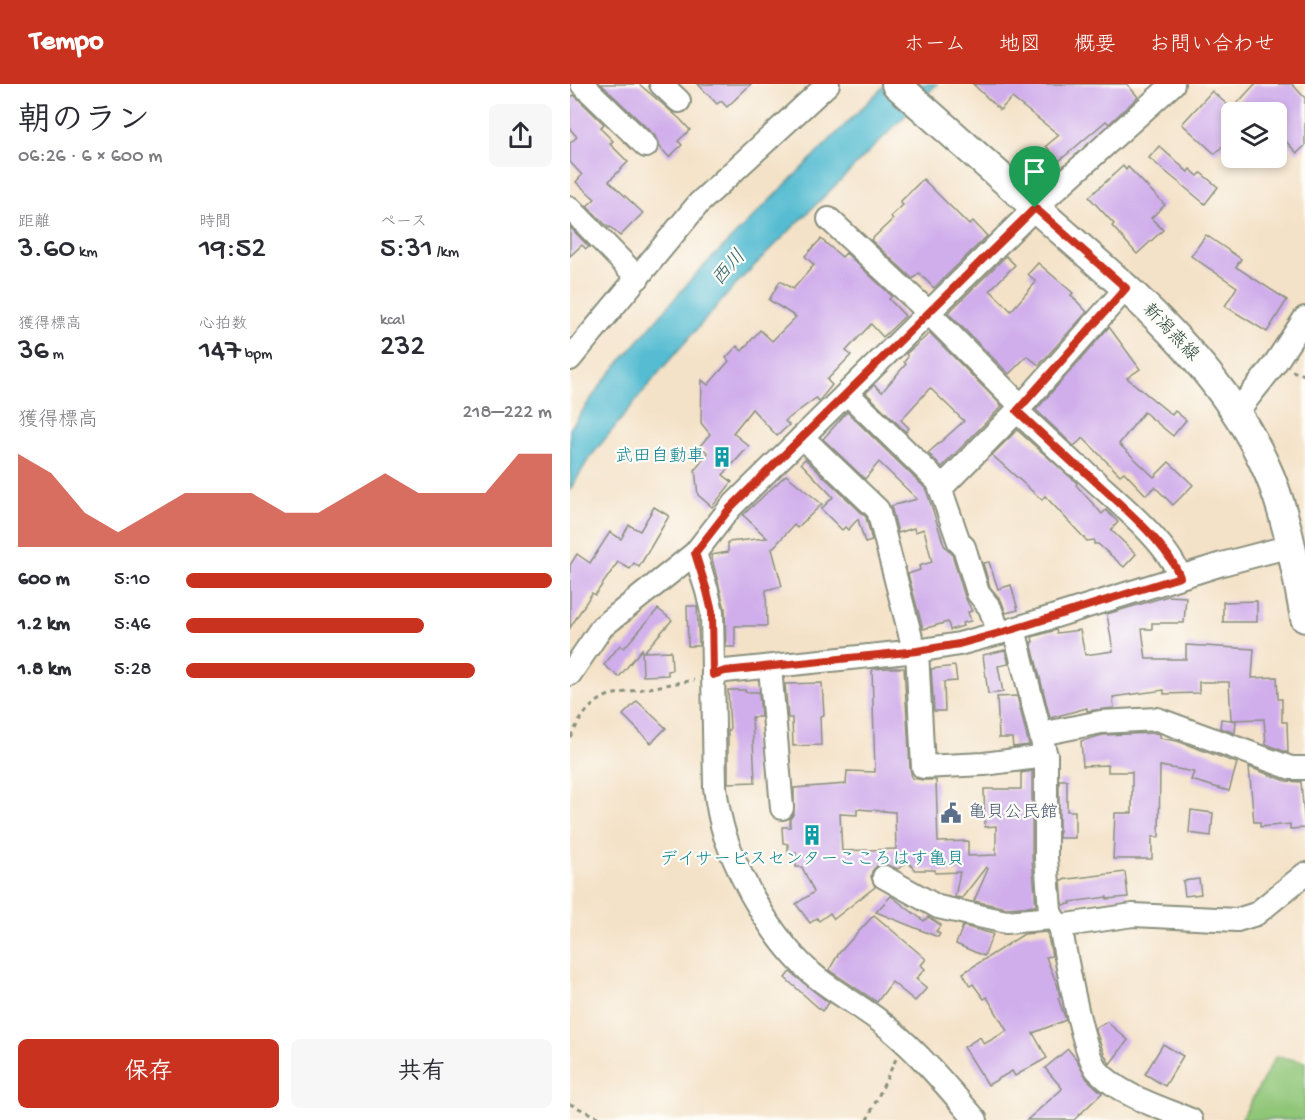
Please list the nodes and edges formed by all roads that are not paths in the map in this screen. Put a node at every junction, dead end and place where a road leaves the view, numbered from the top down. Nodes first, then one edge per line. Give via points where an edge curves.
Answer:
1 (582, 84) edge
2 (828, 84) edge
3 (896, 84) edge
4 (1173, 84) edge
5 (662, 85) edge
6 (679, 101) dead end
7 (646, 146) dead end
8 (570, 208) edge
9 (1035, 208) junction
10 (829, 219) dead end
11 (638, 278) junction
12 (1126, 288) junction
13 (928, 313) junction
14 (1305, 318) edge
15 (570, 359) edge
16 (848, 393) junction
17 (1019, 409) junction
18 (1236, 413) junction
19 (802, 437) junction
20 (941, 488) junction
21 (1290, 546) junction
22 (695, 553) junction
23 (1180, 577) junction
24 (1305, 618) edge
25 (1006, 631) junction
26 (917, 651) junction
27 (770, 667) junction
28 (570, 674) edge
29 (713, 675) junction
30 (1043, 745) junction
31 (1305, 768) edge
32 (782, 808) dead end
33 (1305, 873) edge
34 (884, 877) dead end
35 (1057, 922) junction
36 (976, 1120) edge
37 (1191, 1120) edge

1 - 7 street
2 - 11 street via 699,203
3 - 9 main road, 新潟燕線
4 - 9 street
5 - 6 street
8 - 11 street
9 - 12 main road, 新潟燕線
9 - 13 street
10 - 13 street
11 - 15 street
12 - 17 street
12 - 18 main road, 新潟燕線 via 1201,364
13 - 16 street
13 - 17 street
14 - 18 street
16 - 19 street
16 - 20 street
17 - 20 street
17 - 23 street via 1156,540
18 - 21 main road, 新潟燕線 via 1264,463
19 - 22 street via 730,508
19 - 26 street via 878,510
20 - 25 street via 978,593
21 - 23 street
21 - 24 main road, 新潟燕線
22 - 28 street via 602,627
22 - 29 street via 712,612
23 - 25 street
25 - 26 street
25 - 30 street
26 - 27 street
26 - 30 street via 923,767 984,764
27 - 29 street
27 - 32 street
29 - 36 street via 718,812 735,861 768,921 814,975 878,1019 925,1061
30 - 31 street via 1101,722 1157,719 1291,768
30 - 35 street via 1050,911
33 - 35 street via 1246,919 1133,915
34 - 35 street via 938,907 1006,922
35 - 37 street via 1092,1063 1128,1094

